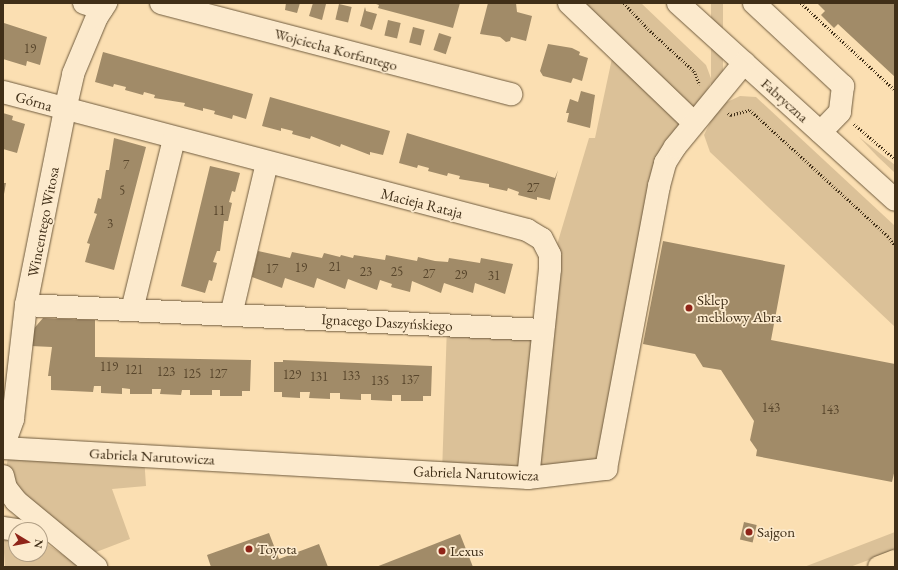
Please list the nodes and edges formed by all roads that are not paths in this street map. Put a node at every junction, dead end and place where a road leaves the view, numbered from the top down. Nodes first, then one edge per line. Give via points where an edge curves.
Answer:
1 (161, 3) edge
2 (569, 3) edge
3 (678, 3) edge
4 (754, 3) edge
5 (97, 5) edge
6 (744, 63) junction
7 (3, 92) edge
8 (511, 94) dead end
9 (65, 110) junction
10 (694, 123) junction
11 (821, 132) junction
12 (174, 139) junction
13 (267, 163) junction
14 (894, 199) edge
15 (26, 305) junction
16 (132, 310) junction
17 (230, 315) junction
18 (543, 330) junction
19 (3, 447) edge
20 (3, 476) edge
21 (528, 478) junction
22 (49, 534) edge
23 (895, 561) edge
24 (96, 567) edge
25 (879, 567) edge

1 - 8 street, Wojciecha Korfantego
2 - 10 street
3 - 6 street, Fabryczna
4 - 11 street via 844,86 840,112
5 - 9 street, Wincentego Witosa
6 - 10 street, Gabriela Narutowicza
6 - 11 street, Fabryczna
7 - 9 street, Górna
9 - 12 street, Macieja Rataja
9 - 15 street, Wincentego Witosa
10 - 21 street, Gabriela Narutowicza via 665,163 659,186 606,469
11 - 14 street, Fabryczna
12 - 13 street, Macieja Rataja
12 - 16 street
13 - 17 street
13 - 18 street, Macieja Rataja via 527,230 542,239 550,255
15 - 16 street, Ignacego Daszyńskiego
15 - 19 street, Wincentego Witosa via 13,419
16 - 17 street, Ignacego Daszyńskiego
17 - 18 street, Ignacego Daszyńskiego
18 - 21 street, Macieja Rataja
19 - 21 street, Gabriela Narutowicza
20 - 22 street via 6,488
22 - 24 street
23 - 25 main road

